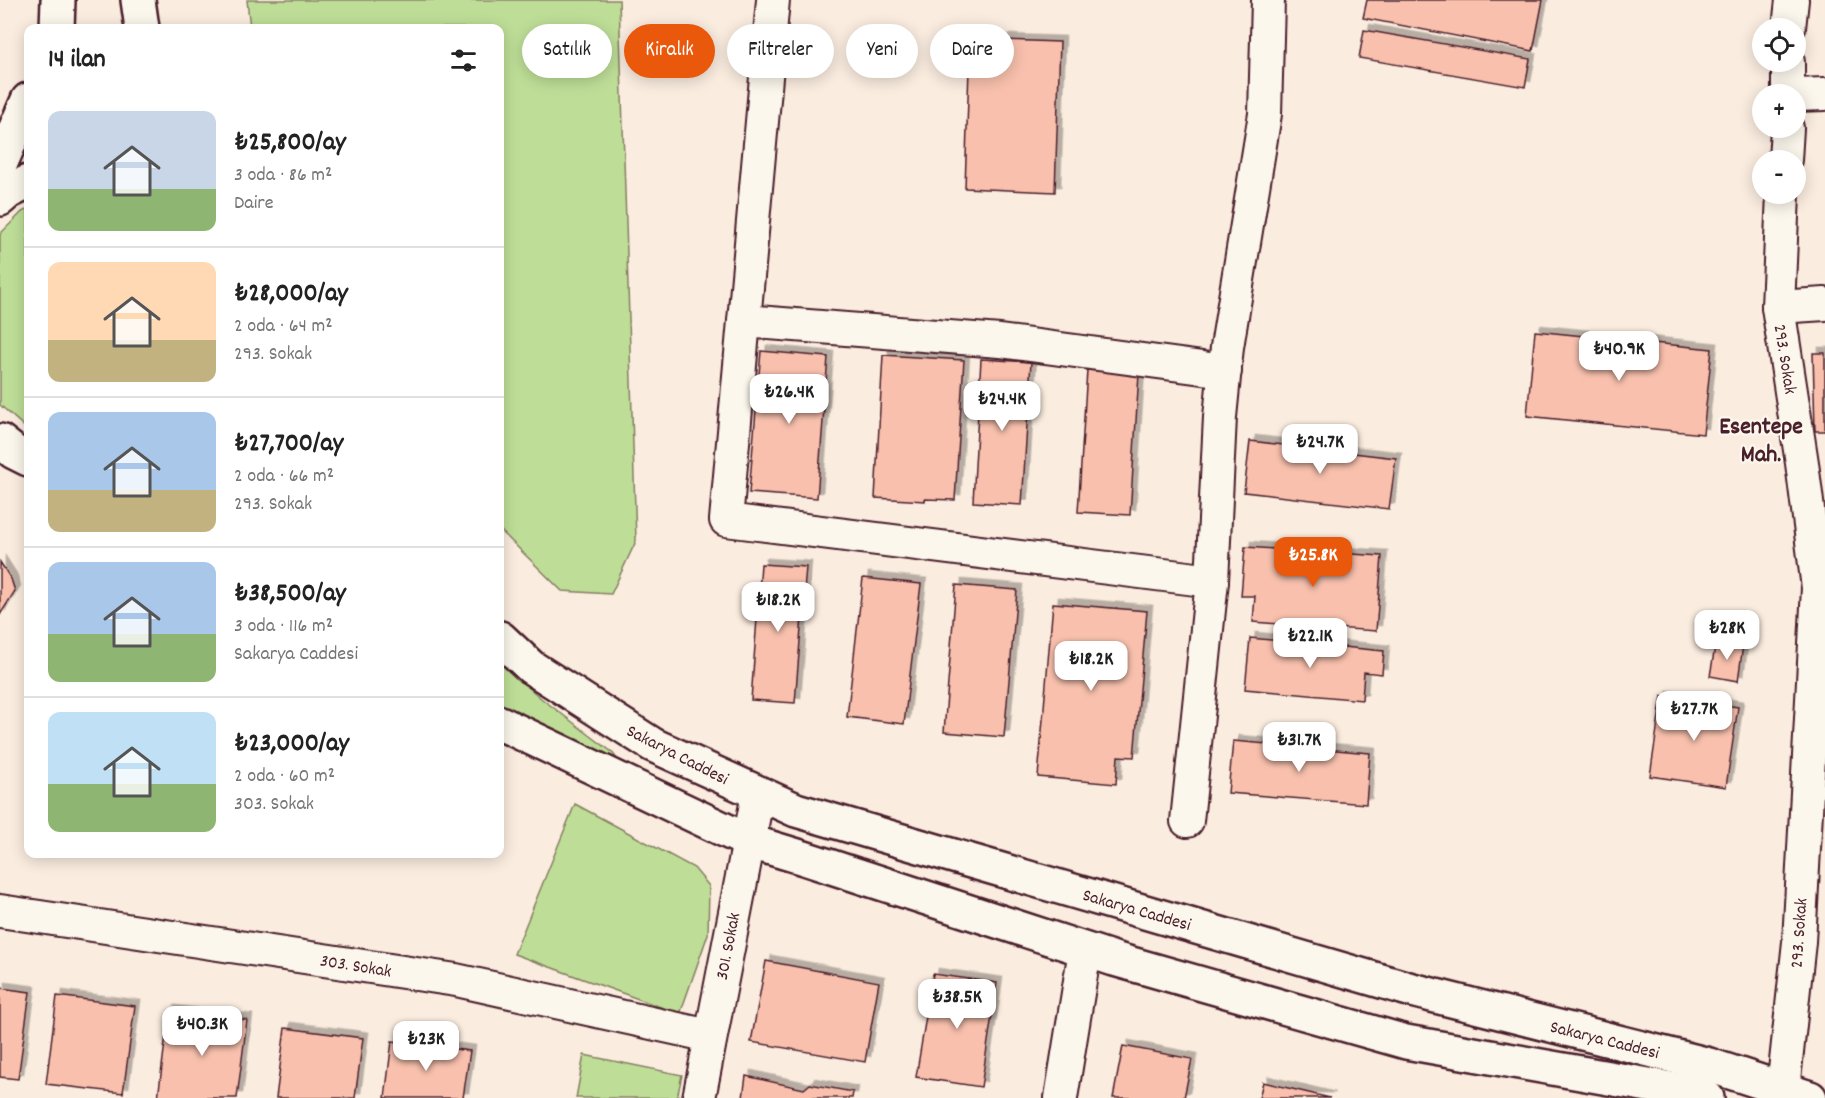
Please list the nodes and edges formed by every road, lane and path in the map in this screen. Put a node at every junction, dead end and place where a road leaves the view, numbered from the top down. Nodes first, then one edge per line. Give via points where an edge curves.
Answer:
1 (58, 0) edge
2 (138, 0) edge
3 (773, 0) edge
4 (1268, 0) edge
5 (1792, 0) edge
6 (1790, 18) edge
7 (57, 24) edge
8 (141, 24) edge
9 (1806, 94) edge
10 (1825, 94) edge
11 (24, 109) edge
12 (0, 165) edge
13 (24, 184) edge
14 (0, 199) edge
15 (1783, 204) edge
16 (1825, 304) edge
17 (1778, 307) junction
18 (744, 321) junction
19 (1225, 371) junction
20 (0, 441) edge
21 (24, 457) edge
22 (1813, 465) edge
23 (1212, 581) junction
24 (504, 642) edge
25 (504, 725) edge
26 (758, 794) junction
27 (1187, 820) dead end
28 (748, 841) junction
29 (0, 912) edge
30 (1085, 950) junction
31 (710, 1036) junction
32 (1791, 1095) edge
33 (699, 1098) edge
34 (1061, 1098) edge
35 (1707, 1098) edge

1 - 7 main road
2 - 8 main road
3 - 18 street
4 - 19 street via 1265,114
5 - 6 street
9 - 10 street
11 - 12 main road
13 - 14 main road
15 - 17 street, 293. Sokak
16 - 17 street
17 - 22 street, 293. Sokak
18 - 19 street via 1000,341
18 - 23 street via 726,520
19 - 23 street
20 - 21 main road
22 - 32 street, 293. Sokak via 1818,588
23 - 27 street
24 - 26 main road, Sakarya Caddesi via 531,667 652,745
25 - 28 main road, Sakarya Caddesi
26 - 28 street, 301. Sokak
26 - 32 main road, Sakarya Caddesi via 796,810 1412,990 1709,1065
28 - 30 main road, Sakarya Caddesi
28 - 31 street, 301. Sokak
29 - 31 street, 303. Sokak via 456,980
30 - 34 street
30 - 35 main road, Sakarya Caddesi via 1406,1042
31 - 33 street, 301. Sokak

